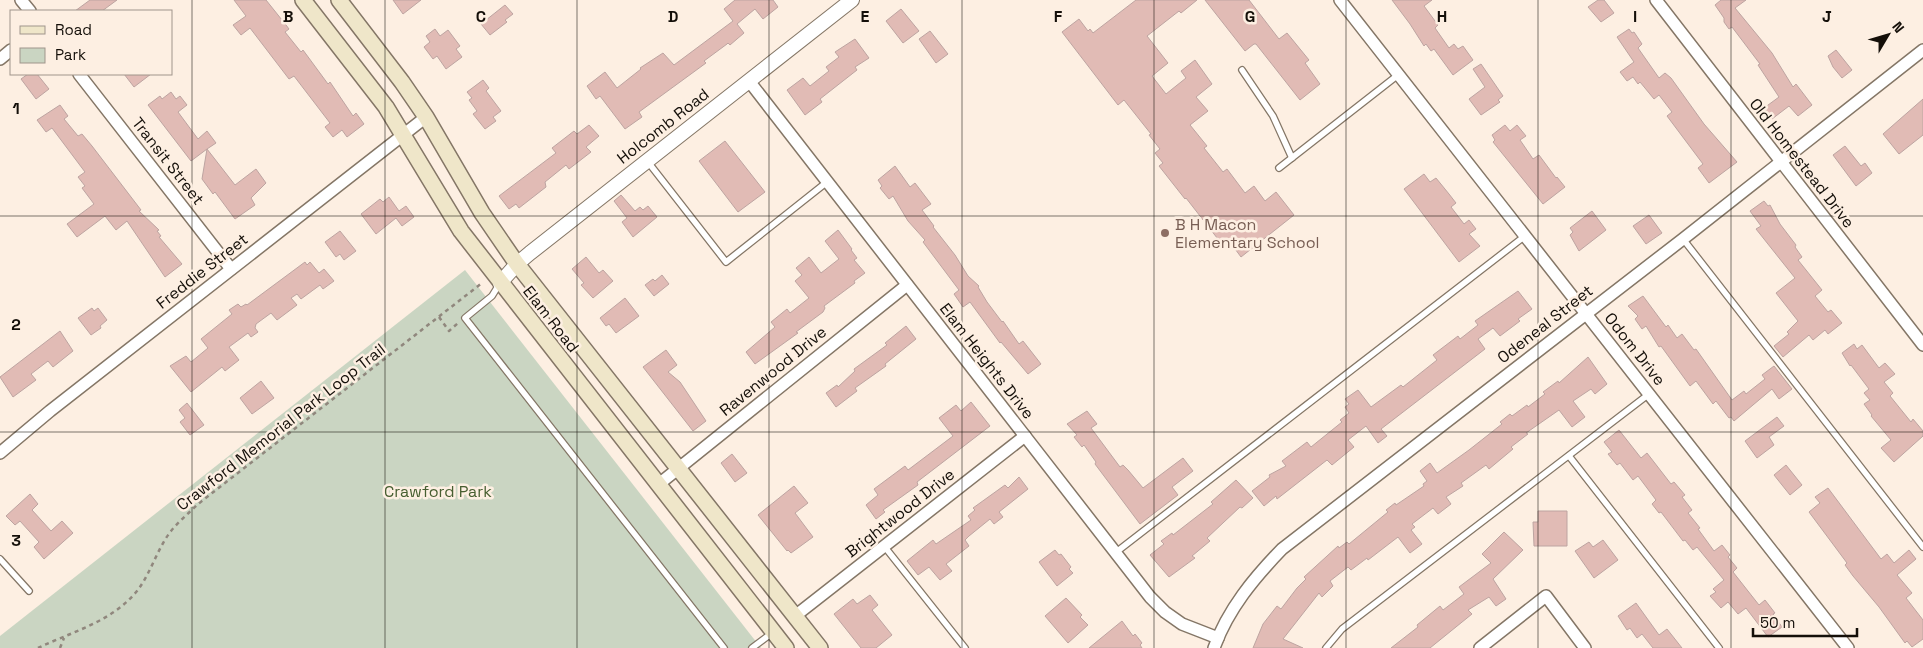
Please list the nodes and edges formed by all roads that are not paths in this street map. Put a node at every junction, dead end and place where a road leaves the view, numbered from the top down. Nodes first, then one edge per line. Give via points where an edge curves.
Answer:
1 (21, 0) edge
2 (303, 0) edge
3 (339, 0) edge
4 (852, 0) edge
5 (1340, 0) edge
6 (1656, 0) edge
7 (29, 10) edge
8 (1923, 50) edge
9 (10, 51) edge
10 (0, 59) edge
11 (1242, 70) dead end
12 (80, 75) edge
13 (1398, 75) junction
14 (749, 81) junction
15 (426, 117) junction
16 (402, 136) junction
17 (1292, 158) junction
18 (647, 160) junction
19 (1780, 161) junction
20 (1279, 168) dead end
21 (827, 182) junction
22 (1525, 236) junction
23 (1683, 239) junction
24 (517, 264) junction
25 (231, 269) junction
26 (500, 283) junction
27 (907, 285) junction
28 (1586, 314) junction
29 (1923, 345) edge
30 (1649, 394) junction
31 (1025, 436) junction
32 (1, 451) edge
33 (1569, 456) junction
34 (677, 468) junction
35 (659, 484) junction
36 (884, 546) junction
37 (1923, 547) edge
38 (1115, 553) junction
39 (0, 559) edge
40 (29, 591) dead end
41 (795, 616) junction
42 (774, 632) junction
43 (1216, 643) edge
44 (724, 648) edge
45 (752, 648) edge
46 (786, 648) edge
47 (820, 648) edge
48 (965, 648) edge
49 (1326, 648) edge
50 (1480, 648) edge
51 (1585, 648) edge
52 (1719, 648) edge
53 (1848, 648) edge

1 - 7 street
2 - 16 main road, Elam Road via 386,107
3 - 15 main road, Elam Road
4 - 14 street, Holcomb Road
5 - 13 street, Odom Drive
6 - 19 street, Old Homestead Drive
8 - 19 street, Odeneal Street
9 - 10 street
11 - 17 lane via 1273,116
12 - 25 street, Transit Street
13 - 17 lane
13 - 22 street, Odom Drive
14 - 18 street, Holcomb Road
14 - 21 street, Elam Heights Drive
15 - 16 street, Freddie Street
15 - 24 main road, Elam Road via 482,213
16 - 25 street, Freddie Street
16 - 26 main road, Elam Road via 461,231
17 - 20 lane
18 - 21 lane via 726,262
18 - 24 street, Holcomb Road
19 - 23 street, Odeneal Street
19 - 29 street, Old Homestead Drive
21 - 27 street, Elam Heights Drive
22 - 28 street, Odom Drive
22 - 38 lane
23 - 28 street, Odeneal Street
23 - 37 lane
24 - 26 street, Holcomb Road
24 - 34 main road, Elam Road
25 - 32 street, Freddie Street
26 - 35 main road, Elam Road
26 - 44 lane via 492,296 465,318
27 - 31 street, Elam Heights Drive
27 - 34 street, Ravenwood Drive
28 - 30 street, Odom Drive
28 - 43 street, Odeneal Street via 1282,549 1233,608
30 - 33 lane
30 - 53 street, Odom Drive
31 - 36 street, Brightwood Drive
31 - 38 street, Elam Heights Drive
33 - 49 lane via 1342,629
33 - 52 lane
34 - 35 street, Ravenwood Drive
34 - 41 main road, Elam Road
35 - 42 main road, Elam Road
36 - 41 street, Brightwood Drive
36 - 48 lane
38 - 43 street, Elam Heights Drive via 1165,612
39 - 40 lane
41 - 42 main road
41 - 47 main road, Elam Road
42 - 45 lane
42 - 46 main road, Elam Road
50 - 51 street via 1546,596

